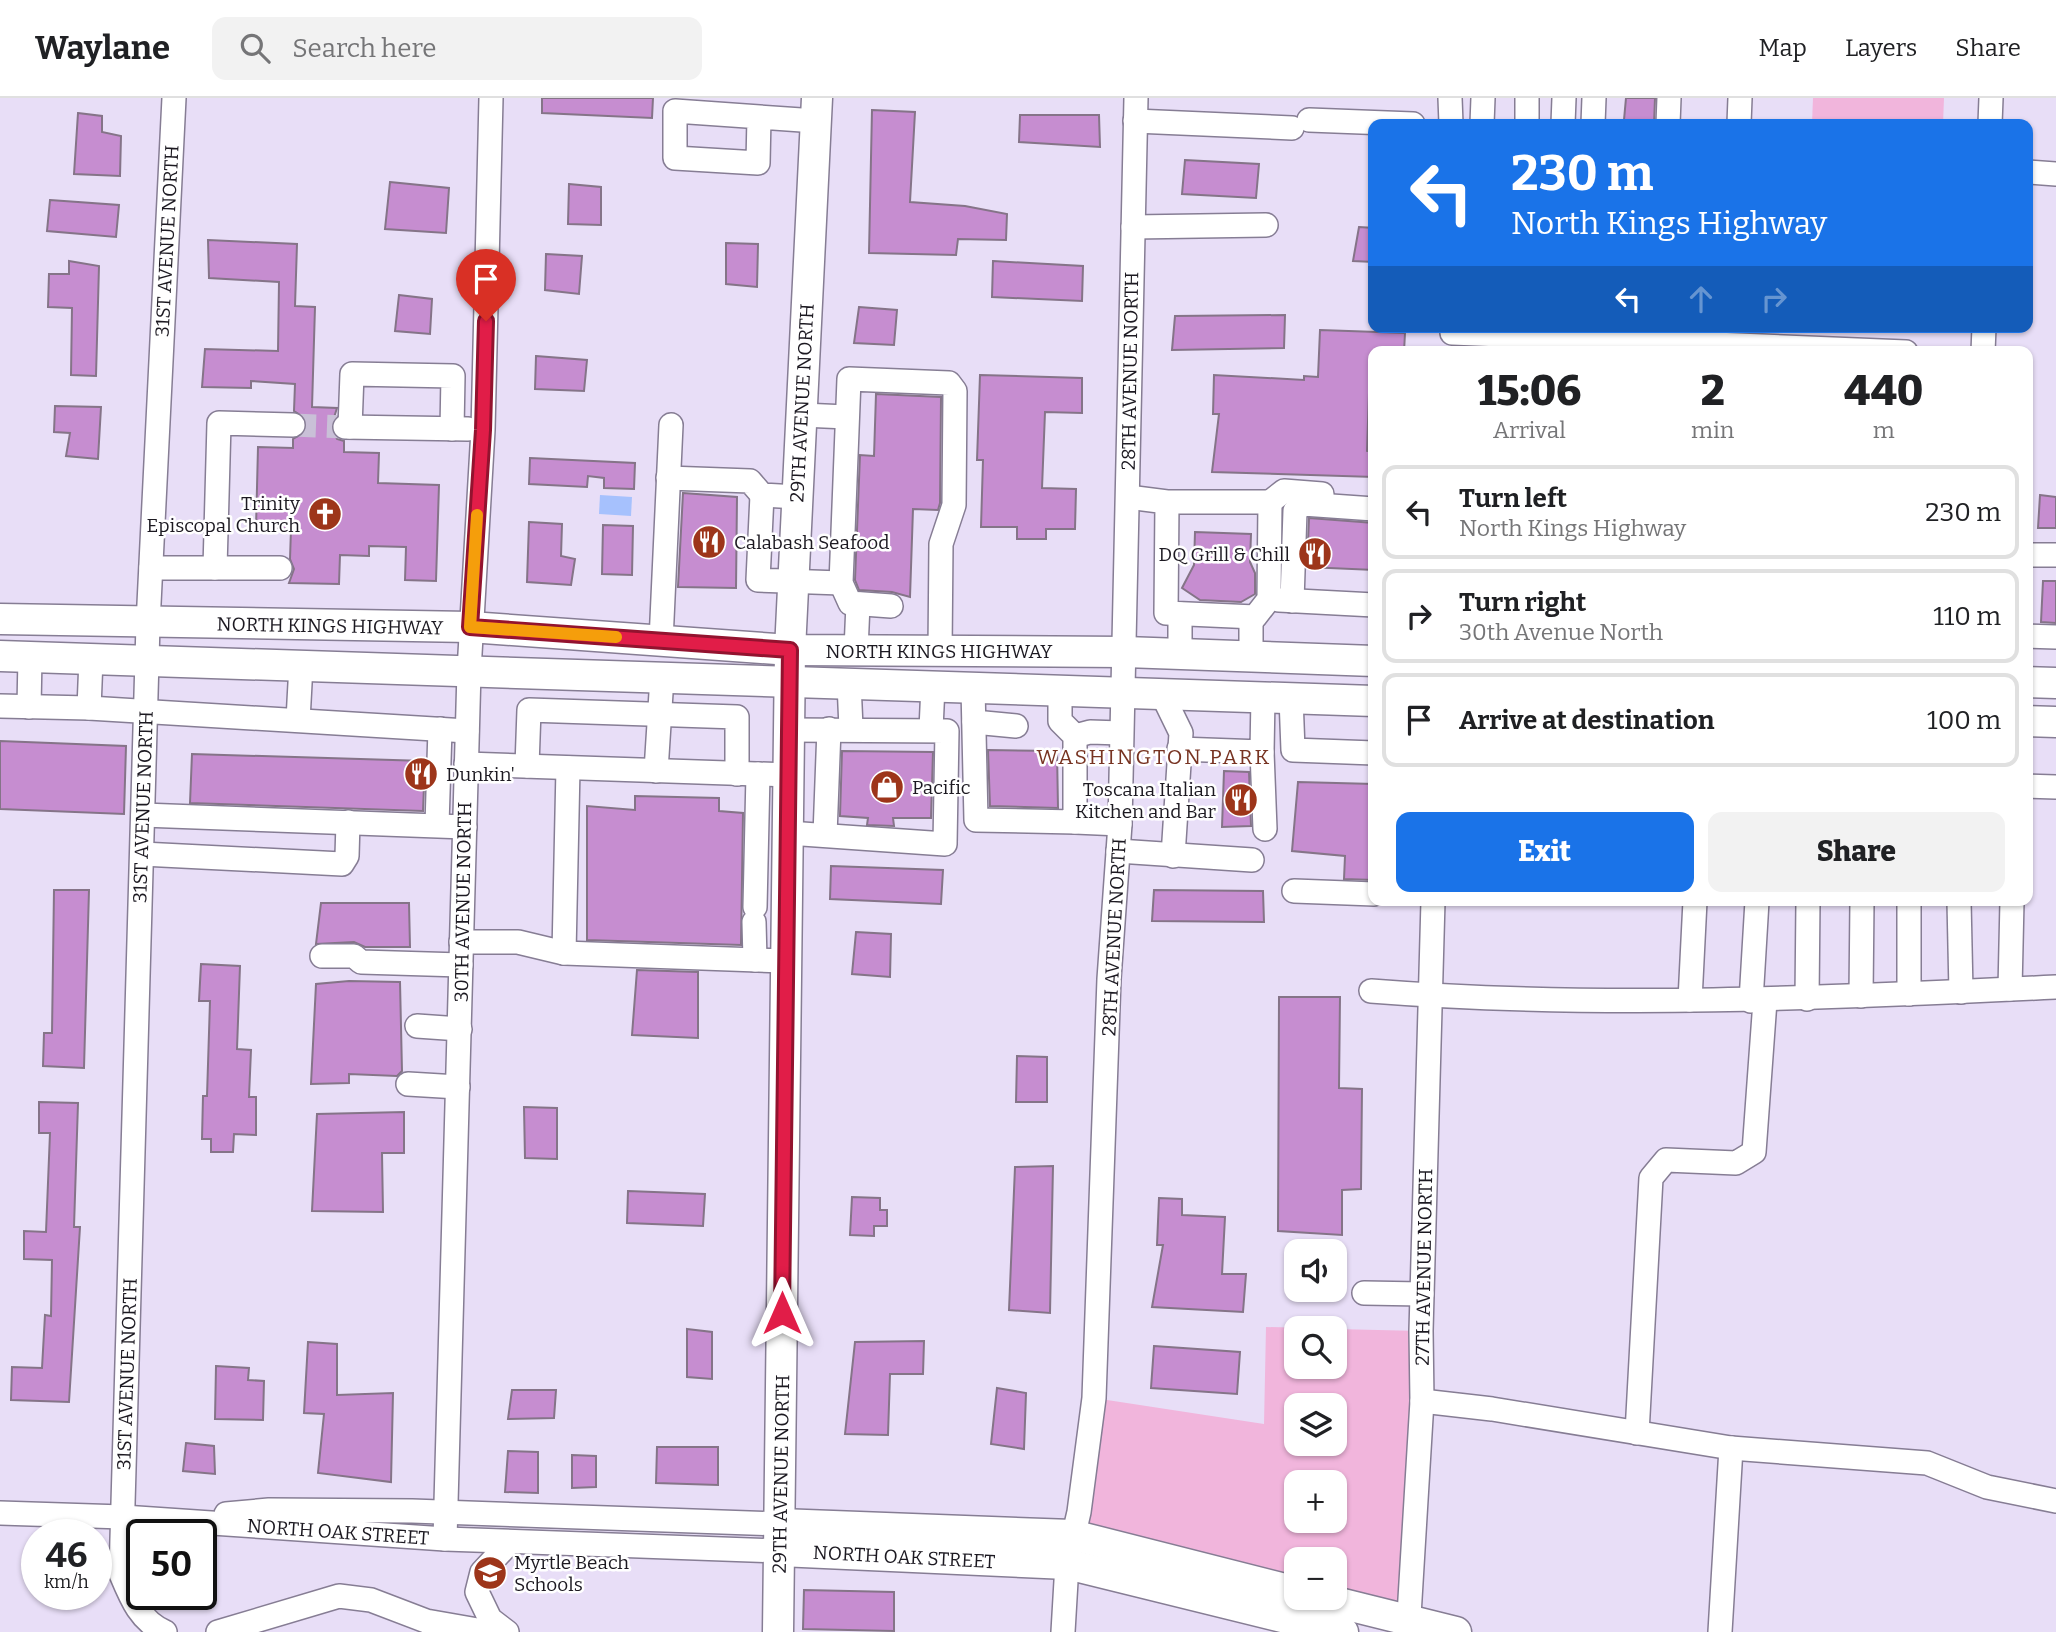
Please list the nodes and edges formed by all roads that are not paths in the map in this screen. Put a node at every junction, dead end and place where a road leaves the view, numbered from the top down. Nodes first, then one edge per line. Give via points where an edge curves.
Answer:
1 (174, 98) edge
2 (491, 98) edge
3 (1450, 98) edge
4 (1483, 98) edge
5 (1527, 98) edge
6 (1564, 98) edge
7 (1594, 98) edge
8 (1669, 98) edge
9 (1740, 98) edge
10 (1991, 98) edge
11 (816, 109) edge
12 (1135, 109) edge
13 (759, 117) dead end
14 (1451, 119) edge
15 (1482, 119) edge
16 (1527, 119) edge
17 (1563, 119) edge
18 (1593, 119) edge
19 (1668, 119) edge
20 (1739, 119) edge
21 (1990, 119) edge
22 (1368, 124) edge
23 (2033, 172) edge
24 (2056, 174) edge
25 (1266, 225) dead end
26 (1133, 227) junction
27 (1452, 338) edge
28 (1514, 344) edge
29 (1566, 345) edge
30 (1615, 346) edge
31 (802, 415) junction
32 (847, 417) junction
33 (293, 425) tunnel mouth
34 (671, 425) dead end
35 (452, 429) junction
36 (483, 430) junction
37 (668, 478) junction
38 (762, 495) junction
39 (797, 497) junction
40 (1128, 497) junction
41 (1368, 497) edge
42 (1167, 502) junction
43 (1270, 502) junction
44 (1368, 509) edge
45 (2033, 555) edge
46 (2056, 555) edge
47 (151, 568) junction
48 (215, 568) junction
49 (280, 568) dead end
50 (794, 582) junction
51 (841, 583) junction
52 (1269, 599) junction
53 (1292, 601) junction
54 (858, 604) junction
55 (1368, 605) edge
56 (891, 606) dead end
57 (1180, 614) junction
58 (1251, 617) junction
59 (0, 619) edge
60 (148, 624) junction
61 (470, 627) junction
62 (2033, 636) edge
63 (2056, 637) edge
64 (661, 641) junction
65 (790, 650) junction
66 (856, 650) junction
67 (940, 651) junction
68 (1125, 652) junction
69 (1180, 654) junction
70 (0, 656) edge
71 (1251, 656) junction
72 (30, 657) junction
73 (92, 659) junction
74 (147, 661) junction
75 (1368, 661) edge
76 (301, 665) junction
77 (469, 671) junction
78 (662, 677) junction
79 (790, 681) junction
80 (2033, 682) edge
81 (849, 683) junction
82 (2056, 683) edge
83 (933, 686) junction
84 (973, 688) junction
85 (1060, 690) junction
86 (1122, 692) junction
87 (1162, 694) junction
88 (1277, 698) junction
89 (1368, 701) edge
90 (0, 706) edge
91 (29, 706) junction
92 (89, 708) junction
93 (146, 711) junction
94 (659, 715) junction
95 (298, 720) junction
96 (2033, 721) edge
97 (974, 722) junction
98 (2056, 722) edge
99 (1016, 726) dead end
100 (440, 729) junction
101 (840, 729) junction
102 (930, 729) junction
103 (789, 730) junction
104 (467, 731) junction
105 (1121, 733) junction
106 (1075, 736) junction
107 (1179, 748) junction
108 (1262, 752) junction
109 (1368, 754) edge
110 (466, 764) junction
111 (527, 766) junction
112 (568, 768) junction
113 (656, 771) junction
114 (747, 774) junction
115 (789, 775) junction
116 (2033, 786) edge
117 (2056, 787) edge
118 (143, 815) junction
119 (348, 822) junction
120 (1075, 822) junction
121 (1120, 824) junction
122 (437, 825) junction
123 (465, 827) junction
124 (1265, 829) dead end
125 (788, 833) junction
126 (825, 835) junction
127 (1118, 852) junction
128 (142, 854) junction
129 (1173, 856) junction
130 (1252, 860) dead end
131 (1294, 891) dead end
132 (1368, 894) edge
133 (1433, 906) edge
134 (1695, 906) edge
135 (1757, 906) edge
136 (1808, 906) edge
137 (1862, 906) edge
138 (1909, 906) edge
139 (1959, 906) edge
140 (2012, 906) edge
141 (461, 942) junction
142 (564, 953) junction
143 (322, 956) dead end
144 (755, 960) junction
145 (785, 961) junction
146 (461, 965) junction
147 (2056, 987) edge
148 (2010, 989) junction
149 (1371, 991) dead end
150 (1961, 992) junction
151 (1909, 994) junction
152 (1430, 996) junction
153 (1861, 996) junction
154 (1807, 999) junction
155 (1690, 1000) junction
156 (1758, 1001) junction
157 (417, 1026) dead end
158 (460, 1029) junction
159 (408, 1084) dead end
160 (458, 1087) junction
161 (1364, 1293) dead end
162 (1422, 1294) junction
163 (1422, 1402) junction
164 (1637, 1433) junction
165 (1731, 1448) junction
166 (2056, 1502) edge
167 (0, 1513) edge
168 (446, 1513) junction
169 (123, 1517) junction
170 (143, 1519) edge
171 (182, 1519) edge
172 (217, 1524) edge
173 (1072, 1535) junction
174 (780, 1537) junction
175 (445, 1539) junction
176 (510, 1542) junction
177 (1067, 1564) junction
178 (1284, 1589) edge
179 (1347, 1607) edge
180 (1408, 1626) edge
181 (165, 1632) edge
182 (218, 1632) edge
183 (489, 1632) edge
184 (507, 1632) edge
185 (778, 1632) edge
186 (1063, 1632) edge
187 (1343, 1632) edge
188 (1456, 1632) edge
189 (1720, 1632) edge

1 - 47 street, 31ST AVENUE NORTH
2 - 36 street, 30TH AVENUE NORTH
3 - 14 street
4 - 15 street
5 - 16 street
6 - 17 street
7 - 18 street
8 - 19 street
9 - 20 street
10 - 21 street
11 - 13 street
11 - 31 main road, 29TH AVENUE NORTH
12 - 22 street via 1301,124
12 - 26 street, 28TH AVENUE NORTH
23 - 24 street
25 - 26 street
26 - 40 street, 28TH AVENUE NORTH
27 - 28 street
28 - 29 street
29 - 30 street
31 - 32 street
31 - 39 main road, 29TH AVENUE NORTH
32 - 51 street
32 - 67 street via 849,379 948,383 955,391 954,505 941,544
33 - 48 street via 219,423
34 - 37 street
35 - 35 street via 453,376 352,374 347,427
35 - 36 street
36 - 61 street, 30TH AVENUE NORTH
37 - 38 street via 750,481
37 - 64 street
38 - 39 street
38 - 50 street via 758,580
39 - 50 main road, 29TH AVENUE NORTH
40 - 42 street
40 - 68 street, 28TH AVENUE NORTH
41 - 43 street via 1284,491
42 - 43 street
42 - 57 street via 1166,613
43 - 52 street
44 - 53 street via 1303,504 1295,511
45 - 46 street
47 - 48 street
47 - 60 street, 31ST AVENUE NORTH
48 - 49 street
50 - 51 street
50 - 65 main road, 29TH AVENUE NORTH
51 - 54 street via 850,603
52 - 53 street
52 - 58 street
53 - 55 street
54 - 56 street
54 - 66 street
57 - 58 street
57 - 69 street
58 - 71 street
59 - 60 main road, NORTH KINGS HIGHWAY
60 - 61 main road, NORTH KINGS HIGHWAY
60 - 74 street, 31ST AVENUE NORTH
61 - 64 main road, NORTH KINGS HIGHWAY
61 - 77 street, 30TH AVENUE NORTH
62 - 63 street
64 - 65 main road, NORTH KINGS HIGHWAY
65 - 66 main road, NORTH KINGS HIGHWAY
65 - 79 main road, 29TH AVENUE NORTH
66 - 67 main road, NORTH KINGS HIGHWAY
67 - 68 main road, NORTH KINGS HIGHWAY
68 - 69 main road, NORTH KINGS HIGHWAY
68 - 86 street, 28TH AVENUE NORTH
69 - 71 main road, NORTH KINGS HIGHWAY
70 - 72 main road, NORTH KINGS HIGHWAY
71 - 75 main road, NORTH KINGS HIGHWAY
72 - 73 main road, NORTH KINGS HIGHWAY
72 - 91 street
73 - 74 main road, NORTH KINGS HIGHWAY
73 - 92 street
74 - 76 main road, NORTH KINGS HIGHWAY
74 - 93 street, 31ST AVENUE NORTH
76 - 77 main road, NORTH KINGS HIGHWAY
76 - 95 street
77 - 78 main road, NORTH KINGS HIGHWAY
77 - 104 street, 30TH AVENUE NORTH
78 - 79 main road, NORTH KINGS HIGHWAY
78 - 94 street
79 - 81 main road, NORTH KINGS HIGHWAY
79 - 103 main road, 29TH AVENUE NORTH
80 - 82 main road
81 - 83 main road, NORTH KINGS HIGHWAY
81 - 101 street
83 - 84 main road, NORTH KINGS HIGHWAY
83 - 102 street
84 - 85 main road, NORTH KINGS HIGHWAY
84 - 97 street
85 - 86 main road, NORTH KINGS HIGHWAY
85 - 106 street via 1060,721
86 - 87 main road, NORTH KINGS HIGHWAY
86 - 105 street, 28TH AVENUE NORTH
87 - 88 main road, NORTH KINGS HIGHWAY
87 - 107 street via 1181,733
88 - 89 main road, NORTH KINGS HIGHWAY
88 - 108 street
88 - 109 street via 1293,750
90 - 91 street
91 - 92 street
92 - 93 street
93 - 95 street
93 - 118 street, 31ST AVENUE NORTH
94 - 111 street via 529,710
94 - 113 street
94 - 114 street via 737,717
95 - 100 street
96 - 98 main road
97 - 99 street
97 - 120 street via 976,820
100 - 104 street
100 - 122 street
101 - 102 street
101 - 103 street
101 - 126 street
102 - 126 street via 947,731 945,844
103 - 115 main road, 29TH AVENUE NORTH
104 - 110 street, 30TH AVENUE NORTH
105 - 106 street
105 - 121 street, 28TH AVENUE NORTH
106 - 120 street
107 - 108 street
107 - 129 street
108 - 124 street
110 - 111 street
110 - 123 street, 30TH AVENUE NORTH
111 - 112 street
112 - 113 street
112 - 142 street
113 - 114 street
114 - 115 street
114 - 144 street
115 - 125 main road, 29TH AVENUE NORTH
116 - 117 street
118 - 119 street
118 - 128 street, 31ST AVENUE NORTH
119 - 122 street
119 - 128 street via 347,856 342,864
120 - 121 street
121 - 127 street, 28TH AVENUE NORTH
122 - 123 street
123 - 141 street, 30TH AVENUE NORTH
125 - 126 street
125 - 145 main road, 29TH AVENUE NORTH
127 - 129 street
127 - 173 street, 28TH AVENUE NORTH via 1094,1398
128 - 169 street, 31ST AVENUE NORTH
129 - 130 street
131 - 132 street
133 - 152 street, 27TH AVENUE NORTH
134 - 155 street
135 - 156 street
136 - 154 street
137 - 153 street
138 - 151 street
139 - 150 street
140 - 148 street
141 - 142 street via 518,942
141 - 146 street, 30TH AVENUE NORTH
142 - 144 street
143 - 146 street
144 - 145 street
145 - 174 main road, 29TH AVENUE NORTH
146 - 158 street, 30TH AVENUE NORTH
147 - 148 street
148 - 150 street
149 - 152 street
150 - 151 street
151 - 153 street
152 - 155 street
152 - 162 street, 27TH AVENUE NORTH
153 - 154 street
154 - 156 street
155 - 156 street
156 - 164 street via 1754,1152 1736,1163 1666,1160 1651,1178
157 - 158 street
158 - 160 street, 30TH AVENUE NORTH
159 - 160 street
160 - 168 street, 30TH AVENUE NORTH
161 - 162 street
162 - 163 street, 27TH AVENUE NORTH
163 - 164 street
163 - 180 street, 27TH AVENUE NORTH
164 - 165 street
165 - 166 street via 1927,1464 1987,1487
165 - 189 street
167 - 169 street, NORTH OAK STREET
168 - 171 street, NORTH OAK STREET via 269,1510
168 - 174 street, NORTH OAK STREET
168 - 175 street, 30TH AVENUE NORTH
169 - 170 street, NORTH OAK STREET
169 - 181 street, 31ST AVENUE NORTH via 121,1574 133,1603 152,1626
172 - 175 street, NORTH OAK STREET
173 - 174 main road, NORTH OAK STREET
173 - 177 street, 28TH AVENUE NORTH
173 - 178 main road, NORTH OAK STREET
174 - 176 street, NORTH OAK STREET
174 - 177 main road, NORTH OAK STREET
174 - 185 main road, 29TH AVENUE NORTH
175 - 176 street, NORTH OAK STREET
176 - 184 street via 482,1572 477,1592 490,1619
177 - 186 street, 28TH AVENUE NORTH
177 - 187 main road, NORTH OAK STREET
179 - 180 main road
180 - 188 main road
182 - 183 street via 339,1596 371,1600 426,1621

